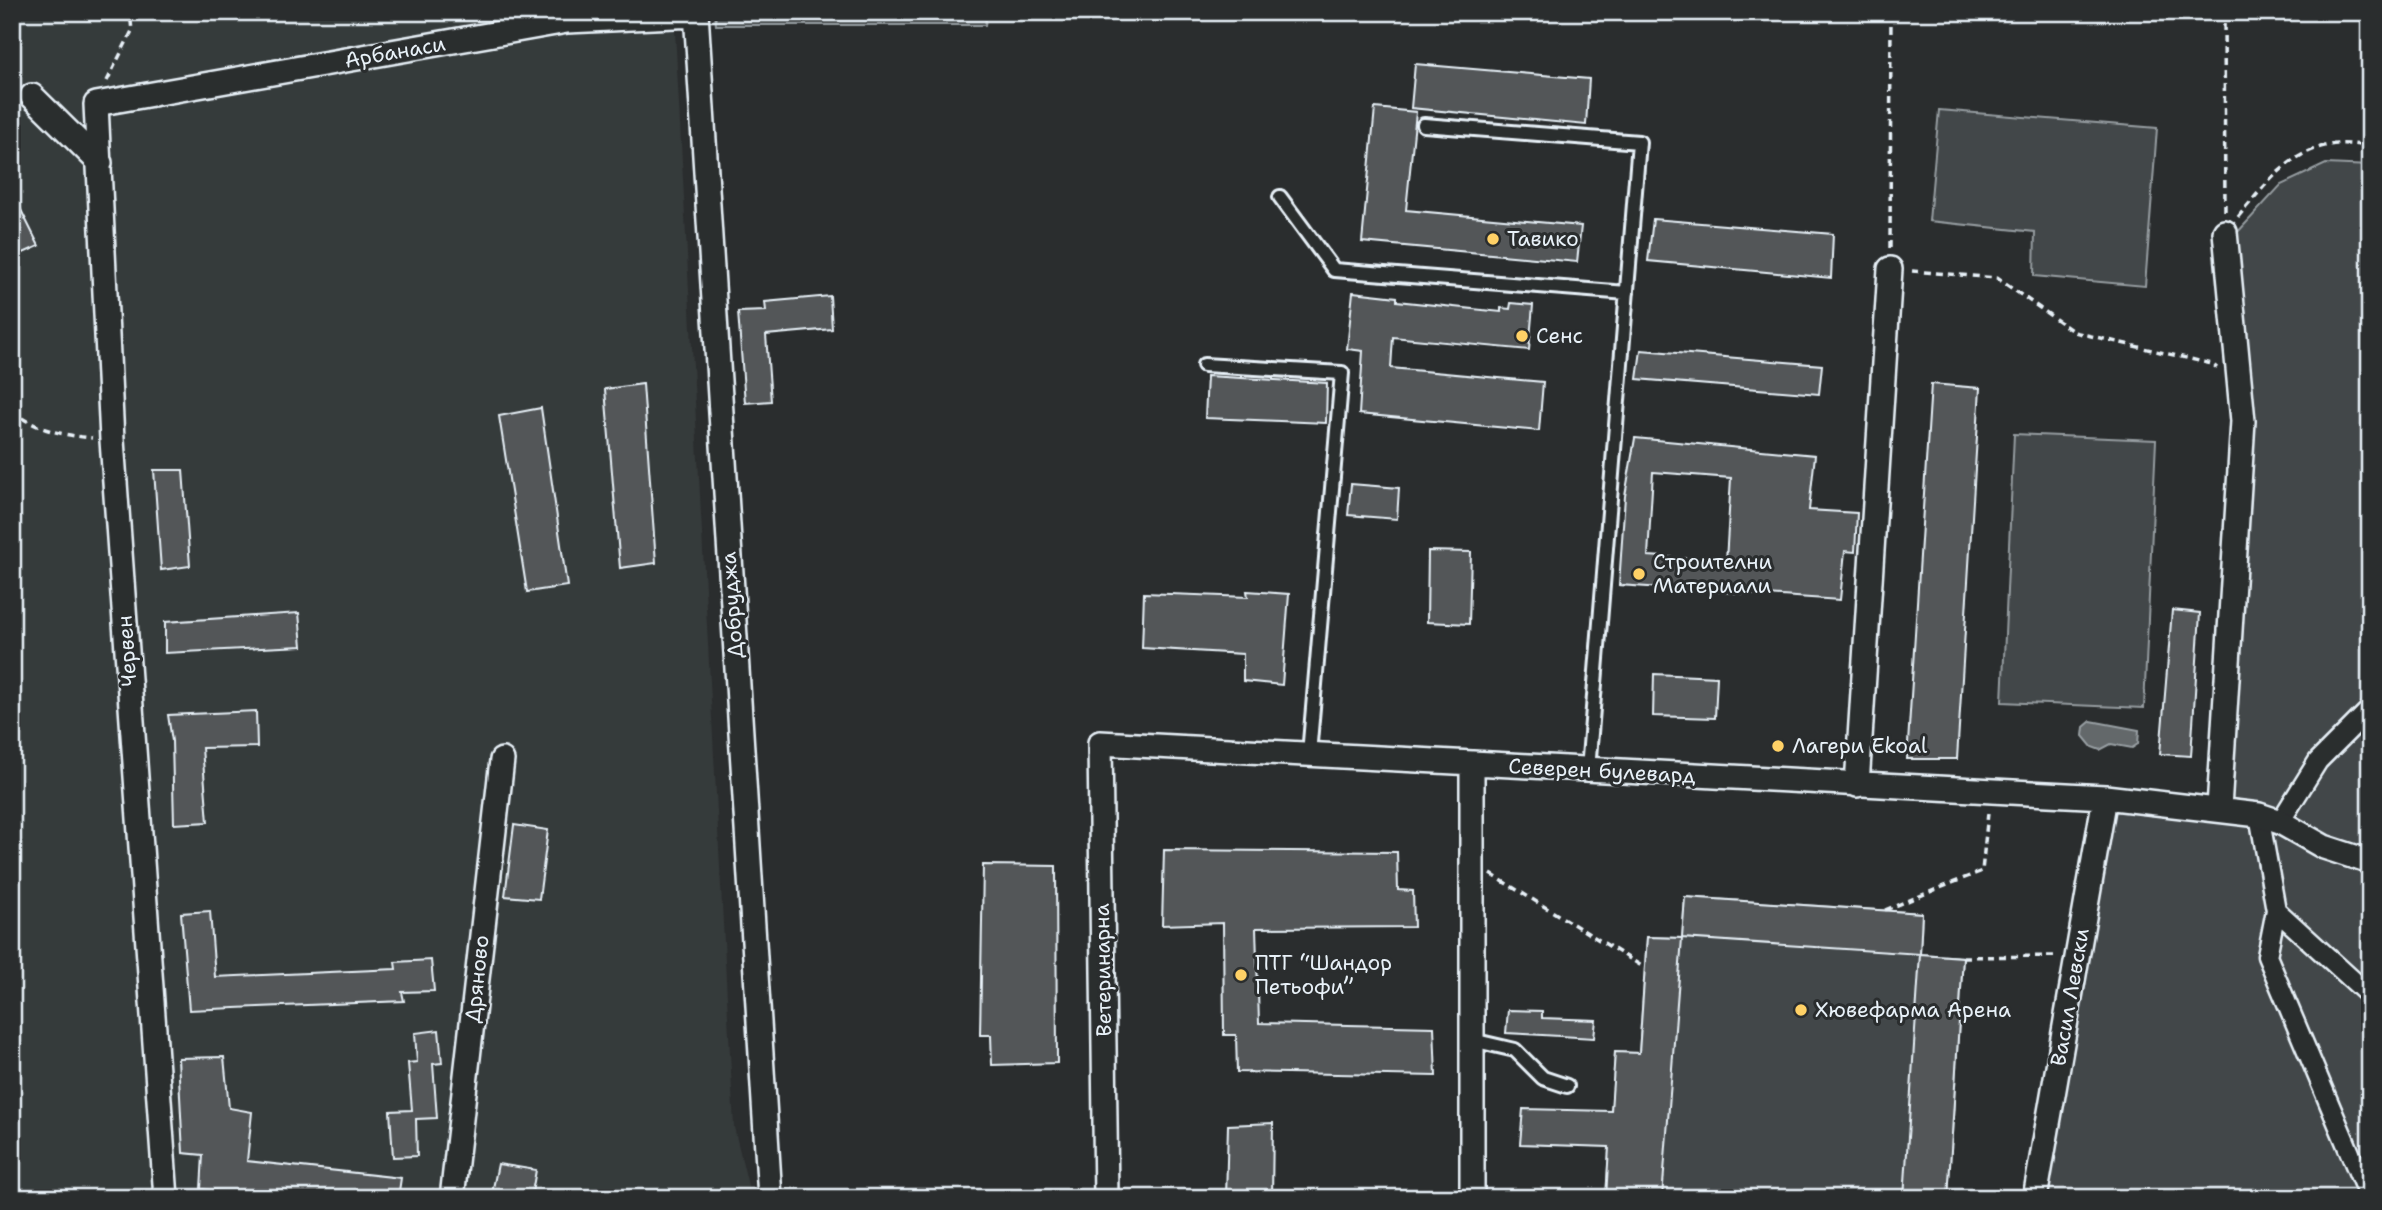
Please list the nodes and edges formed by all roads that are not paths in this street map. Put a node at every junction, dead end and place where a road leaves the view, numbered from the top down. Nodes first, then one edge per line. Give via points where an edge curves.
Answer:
1 (696, 13) edge
2 (32, 96) dead end
3 (96, 104) joint
4 (1424, 125) dead end
5 (100, 163) junction
6 (1280, 197) dead end
7 (2225, 232) road end
8 (1890, 269) road end
9 (1627, 293) junction
10 (1204, 365) dead end
11 (2370, 709) edge
12 (1100, 743) joint
13 (1309, 754) junction
14 (502, 760) dead end
15 (1472, 763) junction
16 (1588, 770) junction
17 (1857, 785) junction
18 (2105, 797) junction
19 (2218, 808) junction
20 (2270, 818) junction
21 (2370, 862) edge
22 (2276, 911) junction
23 (2370, 996) edge
24 (1472, 1040) junction
25 (1567, 1086) dead end
26 (166, 1198) edge
27 (452, 1198) edge
28 (770, 1198) edge
29 (1106, 1198) edge
30 (1472, 1198) edge
31 (2035, 1198) edge
32 (2369, 1198) edge

1 - 3 street, Арбанаси via 567,21
1 - 28 street, Добруджа
2 - 5 street
3 - 5 street, Червен
4 - 9 lane via 1639,142
5 - 26 street, Червен via 112,440
6 - 9 lane via 1334,270
7 - 19 street via 2243,421
8 - 17 street
9 - 16 lane
10 - 13 lane via 1342,373
11 - 20 street
12 - 13 street, Северен булевард
12 - 29 street, Ветеринарна
13 - 15 street, Северен булевард
14 - 27 street, Дряново
15 - 16 street, Северен булевард
15 - 24 street
16 - 17 street, Северен булевард
17 - 18 street, Северен булевард
18 - 19 street, Северен булевард
18 - 31 street, Васил Левски
19 - 20 street, Северен булевард
20 - 21 street, Северен булевард via 2324,847
20 - 22 street
22 - 23 street
22 - 32 street via 2267,956
24 - 25 lane via 1515,1050 1543,1078
24 - 30 street

